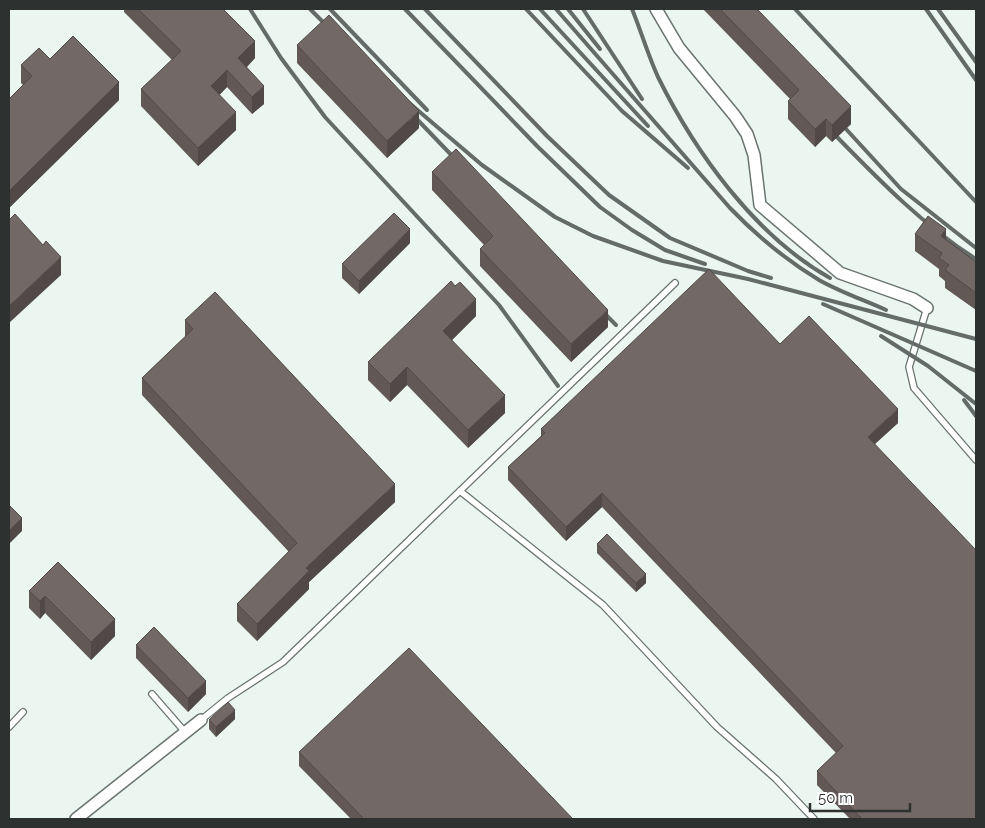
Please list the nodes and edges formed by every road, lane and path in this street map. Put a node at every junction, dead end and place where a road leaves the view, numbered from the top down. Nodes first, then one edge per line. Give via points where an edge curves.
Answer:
1 (656, 9) edge
2 (675, 284) dead end
3 (927, 308) joint
4 (976, 460) edge
5 (460, 491) junction
6 (152, 694) dead end
7 (23, 712) dead end
8 (201, 720) joint
9 (9, 727) edge
10 (186, 732) junction
11 (76, 819) edge
12 (814, 819) edge

1 - 3 street via 679,48 747,134 754,154 760,205 840,273 913,299
2 - 5 lane
3 - 4 lane via 909,367 914,388
5 - 8 lane via 283,662
5 - 12 lane via 603,605 717,727 776,779
6 - 10 lane
7 - 9 lane
8 - 10 street
10 - 11 street

